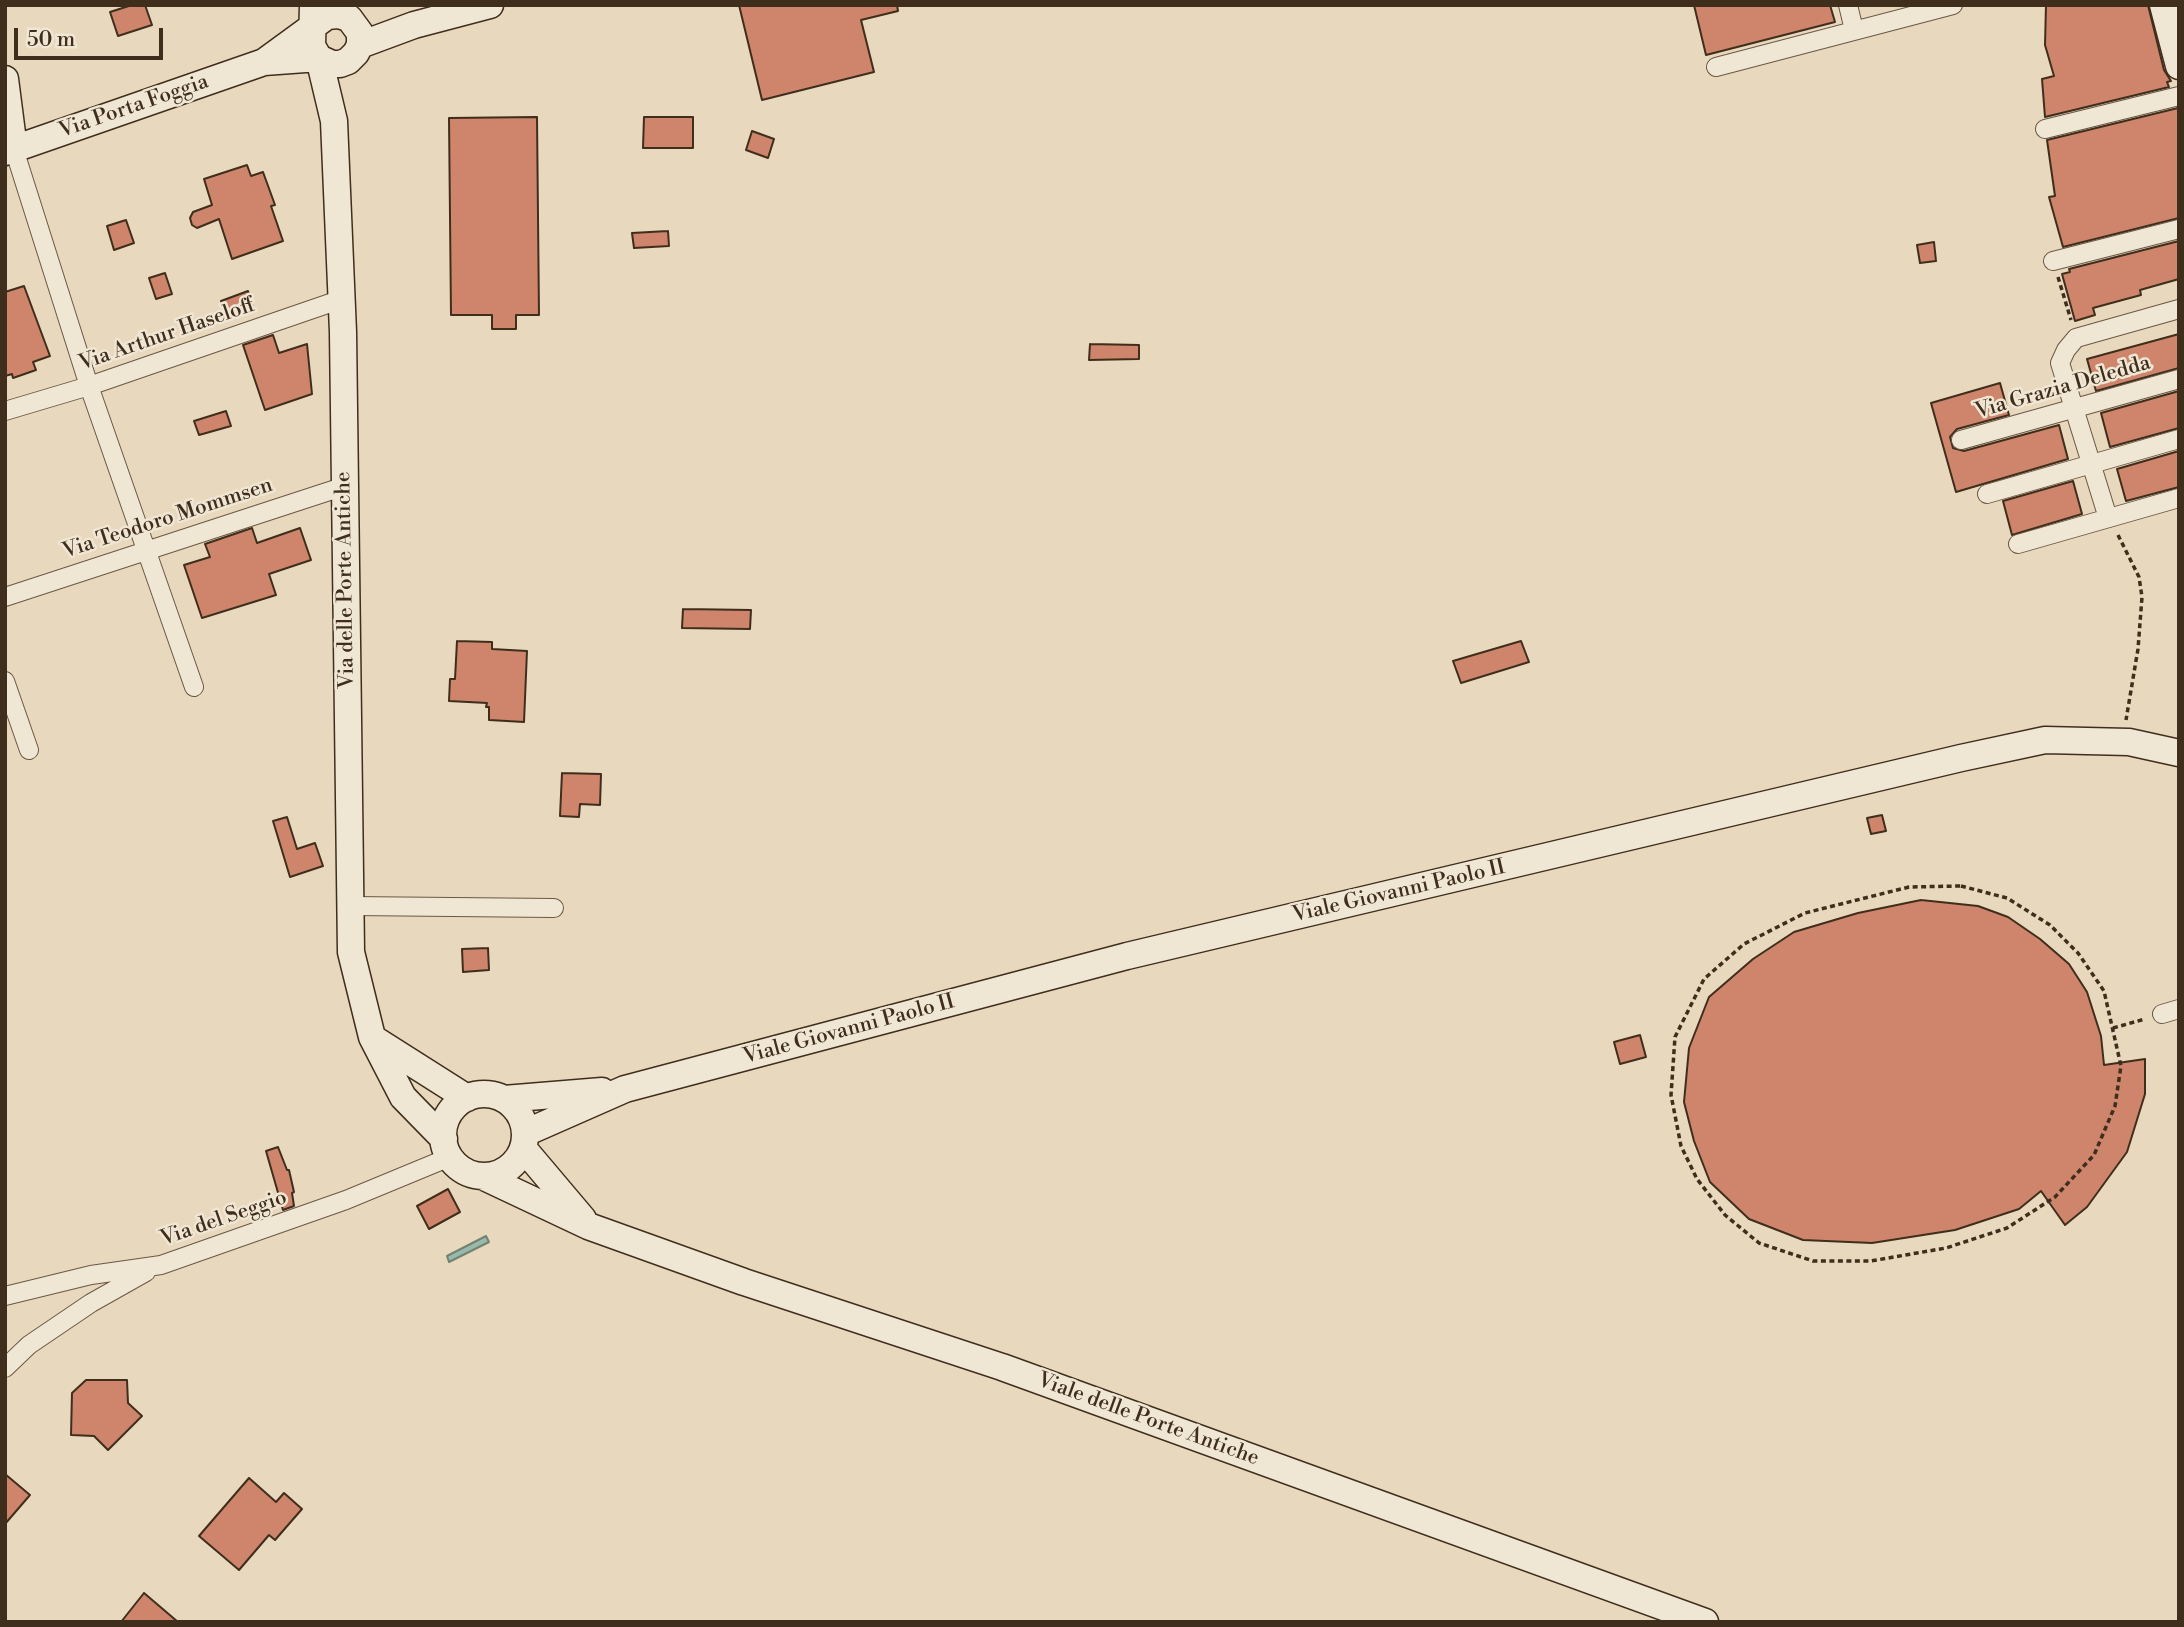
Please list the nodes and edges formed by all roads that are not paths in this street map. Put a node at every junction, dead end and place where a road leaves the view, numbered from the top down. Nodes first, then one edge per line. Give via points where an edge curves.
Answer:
1 (490, 5) edge
2 (1848, 5) edge
3 (1953, 5) edge
4 (2163, 5) edge
5 (314, 17) edge
6 (348, 30) edge
7 (1854, 30) junction
8 (319, 58) junction
9 (264, 62) junction
10 (2179, 66) edge
11 (1716, 67) dead end
12 (5, 79) edge
13 (2179, 96) edge
14 (334, 121) junction
15 (2045, 129) dead end
16 (9, 151) edge
17 (2179, 229) edge
18 (2053, 261) road end
19 (342, 299) junction
20 (2179, 309) edge
21 (2179, 379) edge
22 (89, 386) junction
23 (2074, 408) junction
24 (5, 411) edge
25 (2179, 439) edge
26 (1961, 440) dead end
27 (2091, 463) junction
28 (345, 486) junction
29 (1986, 494) dead end
30 (2179, 498) edge
31 (2108, 518) junction
32 (2018, 544) dead end
33 (146, 550) junction
34 (5, 597) edge
35 (5, 681) edge
36 (194, 687) dead end
37 (29, 750) dead end
38 (2179, 753) edge
39 (351, 905) junction
40 (554, 908) dead end
41 (372, 1037) junction
42 (625, 1089) junction
43 (467, 1098) junction
44 (504, 1099) junction
45 (524, 1140) junction
46 (447, 1148) junction
47 (482, 1176) junction
48 (588, 1226) junction
49 (155, 1266) junction
50 (5, 1296) edge
51 (5, 1368) edge
52 (1705, 1622) edge

1 - 6 main road via 414,25
2 - 7 street
3 - 7 street
4 - 10 main road
5 - 6 main road via 327,16
5 - 8 main road via 312,46
5 - 9 main road
6 - 8 main road via 332,64
6 - 14 main road
7 - 11 street
8 - 9 main road
8 - 14 main road
9 - 16 main road, Via Porta Foggia
12 - 16 main road
13 - 15 street
14 - 19 main road, Via delle Porte Antiche
16 - 22 street
17 - 18 street
19 - 22 street, Via Arthur Haseloff
19 - 28 main road, Via delle Porte Antiche
20 - 23 street via 2076,338 2060,363
21 - 23 street, Via Grazia Deledda
22 - 24 street, Via Arthur Haseloff
22 - 33 street
23 - 26 street, Via Grazia Deledda
23 - 27 street
25 - 27 street
27 - 29 street
27 - 31 street
28 - 33 street, Via Teodoro Mommsen
28 - 39 main road, Via delle Porte Antiche
30 - 31 street
31 - 32 street
33 - 34 street, Via Teodoro Mommsen
33 - 36 street
35 - 37 street
38 - 42 main road, Viale Giovanni Paolo II via 2121,741 2045,740 1961,758 1127,956
39 - 40 street
39 - 41 main road, Via delle Porte Antiche via 351,952
41 - 43 main road
41 - 46 main road, Via delle Porte Antiche via 404,1097
42 - 44 main road
42 - 45 main road
43 - 44 main road via 487,1094
43 - 46 main road via 448,1117
44 - 45 main road via 517,1111
45 - 47 main road via 518,1159 509,1167
45 - 48 main road
46 - 47 main road via 464,1170
46 - 49 street, Via del Seggio via 346,1200
47 - 48 main road, Viale delle Porte Antiche
48 - 52 main road, Viale delle Porte Antiche via 1002,1367
49 - 50 street, Via del Seggio via 91,1275
49 - 51 street via 80,1310 29,1345

